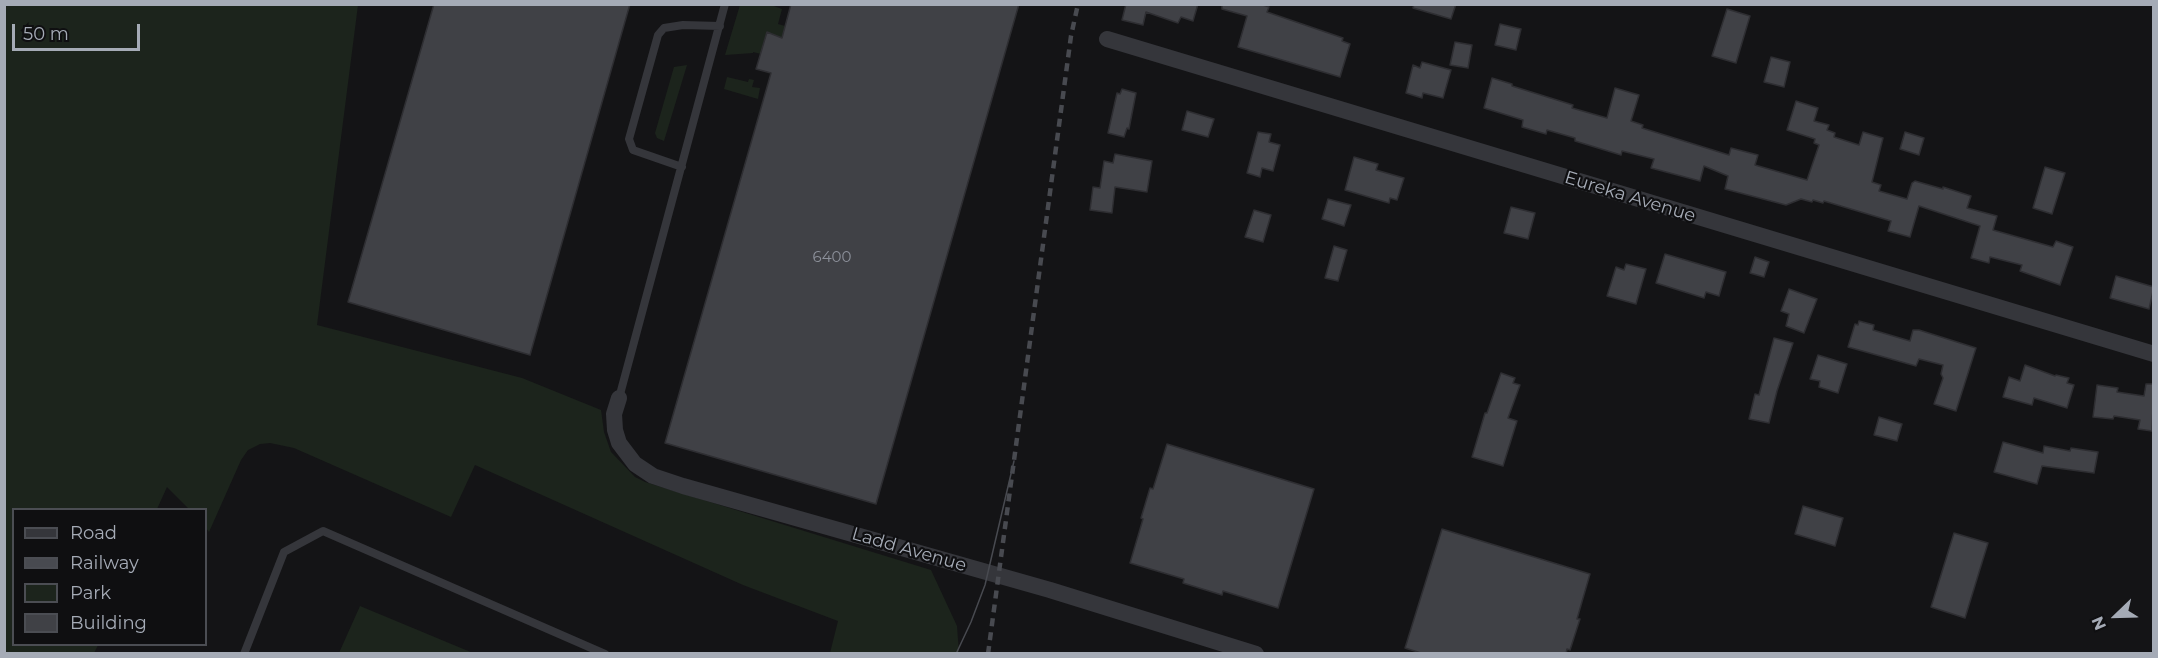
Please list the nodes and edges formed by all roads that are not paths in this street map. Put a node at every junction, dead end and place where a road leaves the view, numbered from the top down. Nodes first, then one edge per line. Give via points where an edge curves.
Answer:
1 (725, 4) edge
2 (720, 26) junction
3 (1107, 39) dead end
4 (681, 166) junction
5 (2154, 354) edge
6 (619, 398) joint
7 (244, 654) edge
8 (605, 654) edge
9 (1256, 654) edge

1 - 2 lane
2 - 4 lane
2 - 4 lane via 683,25 664,28 657,35 629,139 633,150
3 - 5 street, Eureka Avenue
4 - 6 lane
6 - 9 street, Ladd Avenue via 614,414 619,443 635,464 653,476
7 - 8 lane via 285,552 323,531

